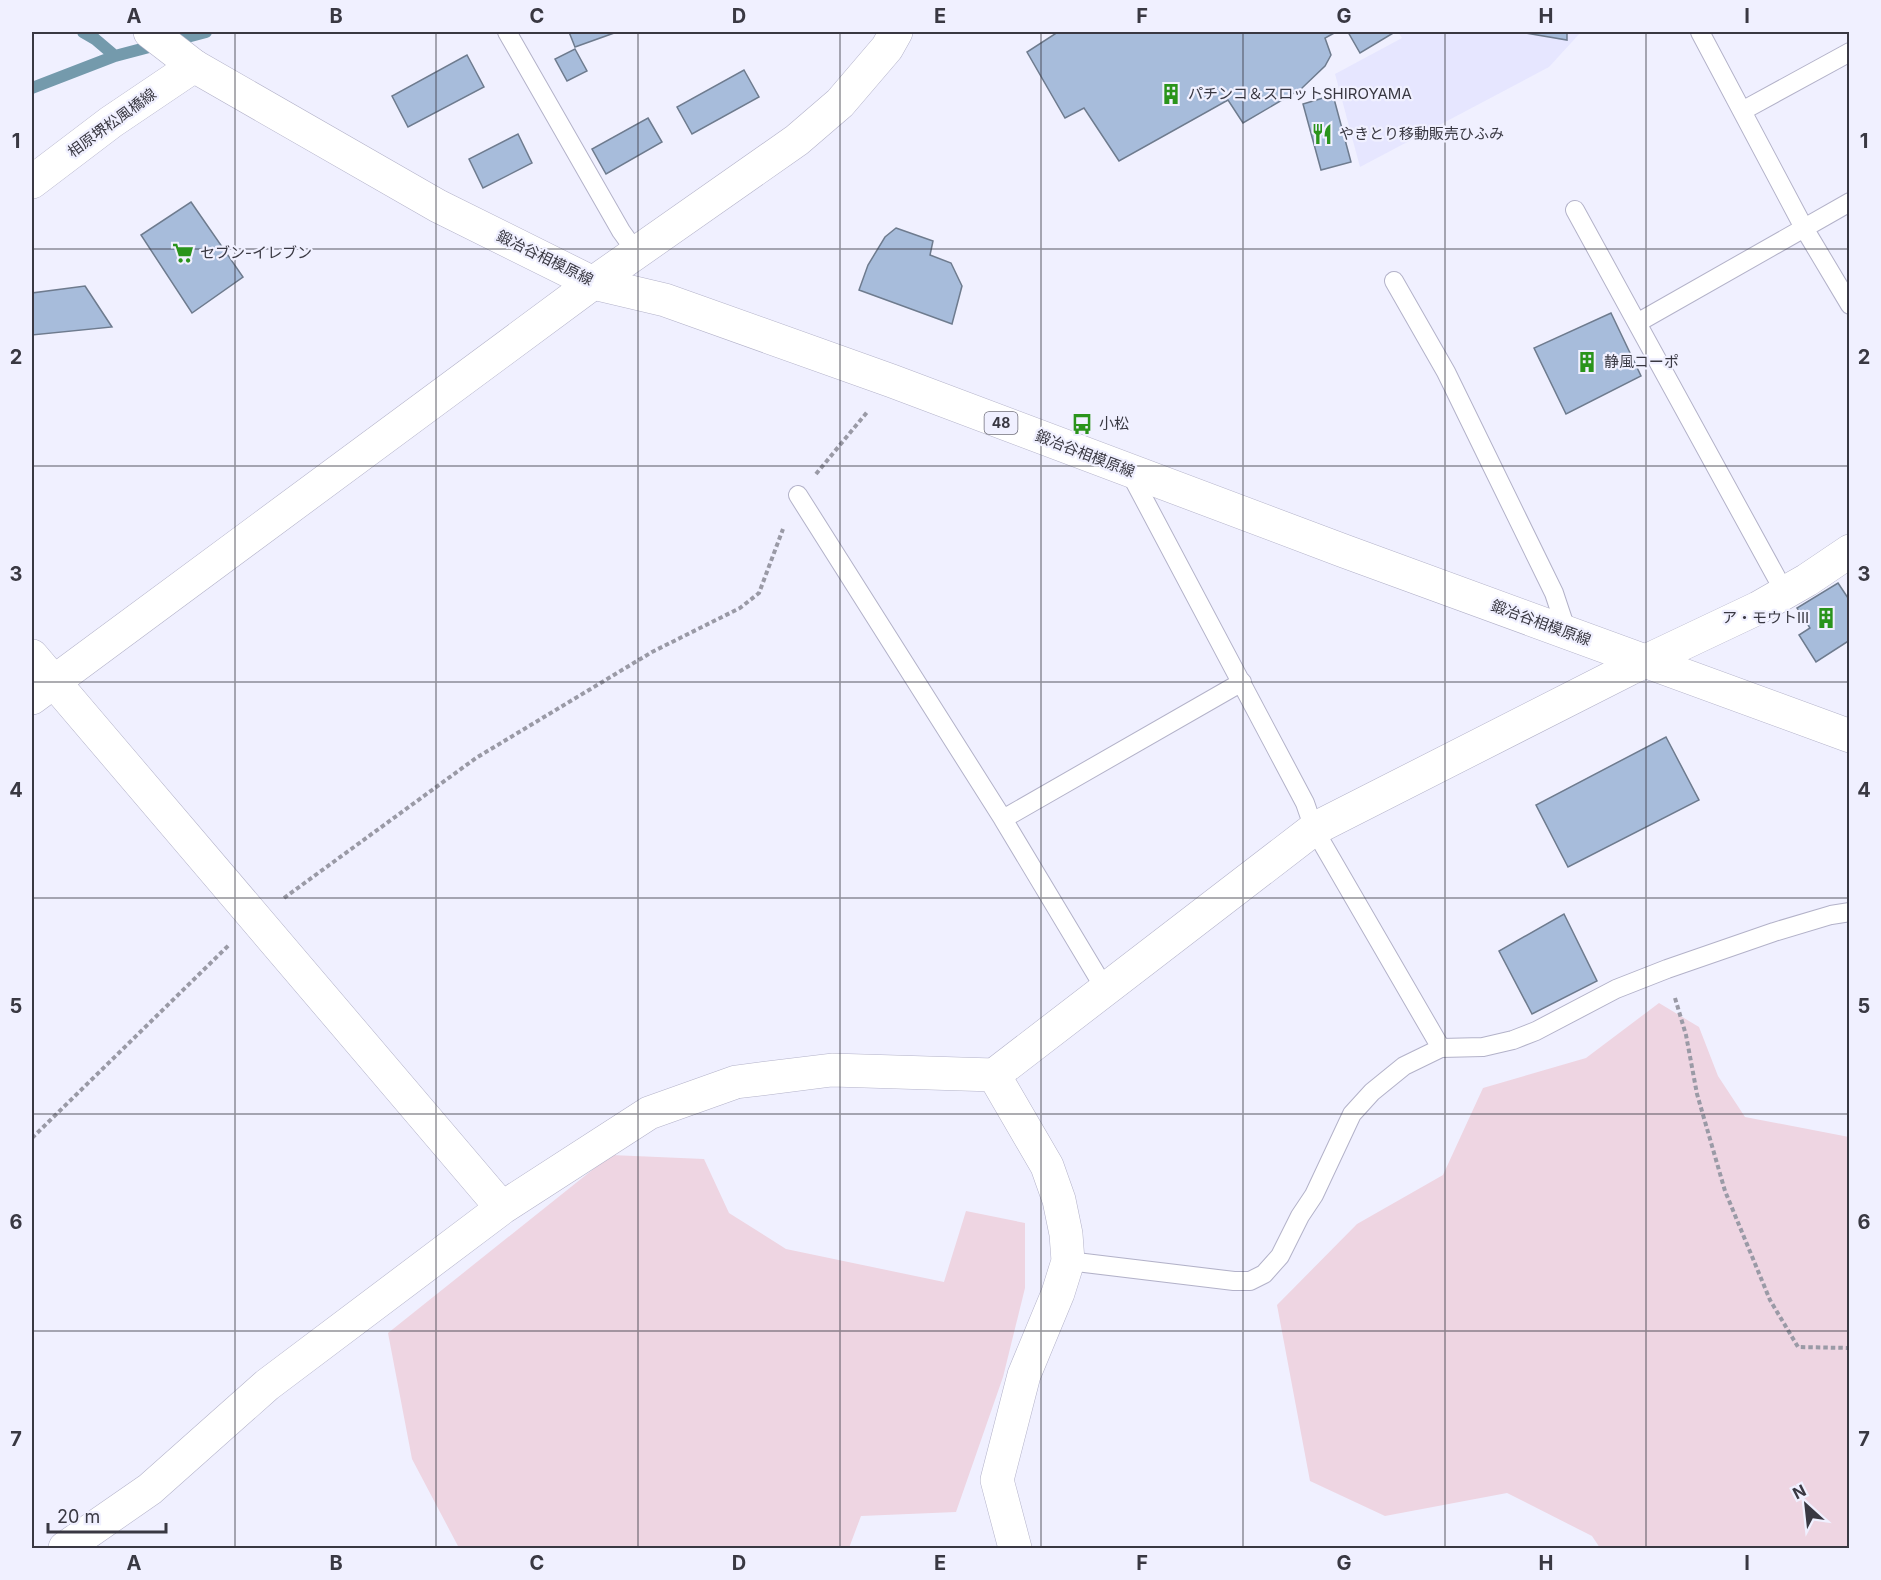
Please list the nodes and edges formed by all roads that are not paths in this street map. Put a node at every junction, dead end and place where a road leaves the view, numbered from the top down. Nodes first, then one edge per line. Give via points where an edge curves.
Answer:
1 (150, 32) edge
2 (507, 32) edge
3 (896, 32) edge
4 (1700, 32) edge
5 (1850, 52) edge
6 (187, 60) junction
7 (1742, 111) junction
8 (32, 182) edge
9 (1850, 202) edge
10 (1575, 210) dead end
11 (1804, 228) junction
12 (636, 252) junction
13 (1394, 281) dead end
14 (593, 283) junction
15 (1850, 304) edge
16 (1637, 323) junction
17 (1129, 471) junction
18 (798, 495) road end
19 (1850, 551) edge
20 (1785, 593) junction
21 (1567, 632) junction
22 (32, 656) edge
23 (1647, 661) junction
24 (1242, 682) junction
25 (42, 689) edge
26 (1850, 736) edge
27 (1003, 819) junction
28 (1314, 829) junction
29 (1850, 912) edge
30 (1105, 988) junction
31 (1441, 1048) junction
32 (994, 1075) junction
33 (502, 1208) junction
34 (1068, 1261) junction
35 (65, 1548) edge
36 (1015, 1548) edge

1 - 6 street, 48
2 - 12 lane
3 - 12 street via 840,103 797,140
4 - 7 lane
5 - 7 lane
6 - 8 street, 相原堺松風橋線
6 - 14 street, 鍛冶谷相模原線 / 48 via 438,206
7 - 11 lane
9 - 11 lane
10 - 16 lane
11 - 15 lane
11 - 16 lane
12 - 14 street
13 - 21 lane via 1484,449 1554,593
14 - 17 street, 鍛冶谷相模原線 / 48 via 665,300
14 - 25 street
16 - 20 lane
17 - 21 street, 鍛冶谷相模原線 / 48
17 - 24 lane
18 - 27 lane
19 - 20 street
20 - 23 street
21 - 23 street, 鍛冶谷相模原線 / 48
22 - 25 street
23 - 26 street, 鍛冶谷相模原線 / 48
23 - 28 street
24 - 27 lane
24 - 28 lane via 1305,803
25 - 33 street via 255,920
27 - 30 lane
28 - 30 street
28 - 31 lane
29 - 31 lane via 1774,932 1616,988 1513,1040 1484,1047
30 - 32 street
31 - 34 lane via 1404,1066 1352,1114 1280,1256 1264,1274 1250,1281 1234,1281
32 - 33 street via 832,1070 736,1082 649,1113
32 - 34 street via 1047,1166 1059,1200
33 - 35 street via 267,1385 150,1489
34 - 36 street via 1024,1375 997,1480

